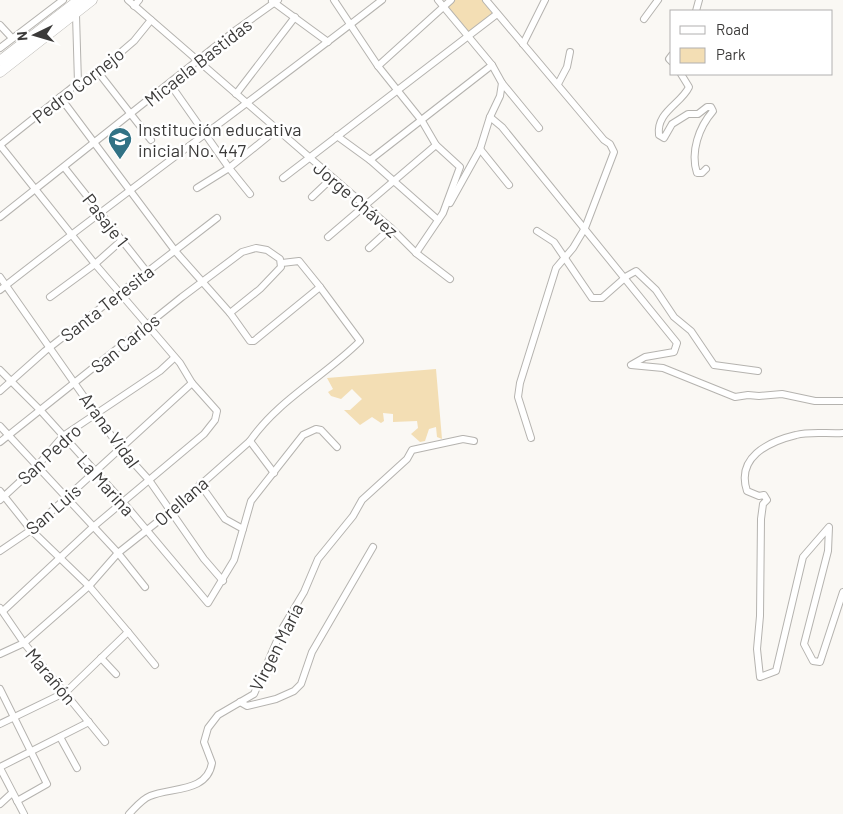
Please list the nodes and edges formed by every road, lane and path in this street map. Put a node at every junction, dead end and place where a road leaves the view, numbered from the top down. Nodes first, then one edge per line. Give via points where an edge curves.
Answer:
1 (63, 0) edge
2 (79, 0) edge
3 (92, 0) edge
4 (128, 0) edge
5 (140, 0) edge
6 (334, 0) edge
7 (382, 0) edge
8 (438, 0) edge
9 (451, 0) edge
10 (486, 0) edge
11 (658, 0) edge
12 (275, 1) edge
13 (544, 1) edge
14 (134, 6) junction
15 (443, 6) junction
16 (76, 14) junction
17 (497, 14) junction
18 (295, 18) junction
19 (644, 19) dead end
20 (151, 20) junction
21 (351, 24) junction
22 (0, 25) edge
23 (467, 35) junction
24 (12, 38) junction
25 (328, 42) junction
26 (523, 44) junction
27 (0, 48) edge
28 (570, 52) dead end
29 (0, 62) edge
30 (198, 62) junction
31 (492, 65) junction
32 (378, 66) junction
33 (0, 72) edge
34 (98, 72) junction
35 (682, 75) edge
36 (78, 83) junction
37 (502, 83) junction
38 (170, 84) junction
39 (558, 84) junction
40 (397, 90) junction
41 (236, 94) junction
42 (60, 97) junction
43 (247, 104) junction
44 (130, 114) junction
45 (490, 117) junction
46 (422, 121) junction
47 (539, 128) dead end
48 (276, 130) junction
49 (205, 134) junction
50 (337, 136) junction
51 (151, 140) dead end
52 (94, 141) junction
53 (0, 145) edge
54 (436, 145) junction
55 (480, 149) junction
56 (309, 158) junction
57 (370, 160) junction
58 (64, 167) junction
59 (229, 168) junction
60 (706, 170) dead end
61 (284, 178) dead end
62 (332, 178) junction
63 (394, 183) junction
64 (509, 185) dead end
65 (130, 188) junction
66 (197, 188) dead end
67 (36, 190) junction
68 (250, 194) dead end
69 (312, 197) dead end
70 (365, 207) junction
71 (100, 213) junction
72 (443, 213) junction
73 (0, 217) edge
74 (217, 218) dead end
75 (438, 220) junction
76 (391, 228) junction
77 (585, 228) junction
78 (537, 231) dead end
79 (72, 235) junction
80 (328, 237) dead end
81 (122, 240) junction
82 (370, 248) dead end
83 (176, 252) junction
84 (416, 253) junction
85 (564, 258) junction
86 (282, 263) junction
87 (95, 264) junction
88 (147, 272) junction
89 (0, 277) edge
90 (450, 279) dead end
91 (624, 279) junction
92 (203, 281) junction
93 (6, 285) junction
94 (320, 287) junction
95 (0, 290) edge
96 (119, 293) junction
97 (50, 297) dead end
98 (230, 313) junction
99 (146, 326) junction
100 (50, 347) junction
101 (174, 358) junction
102 (0, 370) edge
103 (758, 371) dead end
104 (12, 381) junction
105 (75, 381) junction
106 (192, 383) junction
107 (0, 391) edge
108 (843, 400) edge
109 (41, 411) junction
110 (95, 413) junction
111 (0, 426) edge
112 (843, 433) edge
113 (9, 435) junction
114 (63, 436) junction
115 (531, 438) dead end
116 (250, 441) junction
117 (474, 441) dead end
118 (0, 442) edge
119 (337, 447) dead end
120 (120, 448) junction
121 (38, 465) junction
122 (94, 473) junction
123 (274, 473) junction
124 (148, 480) junction
125 (200, 484) junction
126 (2, 496) edge
127 (66, 499) junction
128 (122, 502) junction
129 (170, 511) junction
130 (93, 528) junction
131 (243, 529) junction
132 (32, 530) junction
133 (147, 530) junction
134 (372, 547) dead end
135 (0, 551) edge
136 (118, 553) junction
137 (58, 559) junction
138 (223, 581) junction
139 (89, 586) junction
140 (145, 587) dead end
141 (843, 592) edge
142 (1, 610) edge
143 (128, 632) junction
144 (24, 642) junction
145 (0, 654) edge
146 (101, 658) junction
147 (155, 665) dead end
148 (116, 674) dead end
149 (0, 689) edge
150 (66, 692) junction
151 (240, 702) junction
152 (13, 717) junction
153 (89, 722) junction
154 (0, 724) edge
155 (60, 737) junction
156 (105, 742) dead end
157 (31, 752) junction
158 (0, 768) edge
159 (77, 768) dead end
160 (12, 794) junction
161 (17, 801) junction
162 (0, 804) edge
163 (24, 814) edge
164 (129, 814) edge

1 - 24 street
2 - 29 highway
3 - 16 highway
4 - 14 street, Jorge Chávez
5 - 14 street
6 - 21 street
7 - 21 street
8 - 15 street
9 - 15 street
10 - 17 street
11 - 19 street
12 - 18 street
12 - 30 street, Micaela Bastidas
13 - 26 street
14 - 20 street, Jorge Chávez
15 - 23 street
15 - 32 street
16 - 33 highway
16 - 36 street
17 - 23 street
17 - 26 street
18 - 25 street
18 - 41 street
20 - 30 street, Jorge Chávez
20 - 34 street, Pedro Cornejo via 134,41
21 - 25 street
21 - 32 street
22 - 24 street
23 - 31 street
23 - 40 street
24 - 27 street
25 - 43 street
26 - 39 street
28 - 39 street
30 - 38 street, Micaela Bastidas
30 - 41 street, Jorge Chávez
31 - 37 street
31 - 46 street
32 - 40 street
34 - 36 street, Pedro Cornejo
34 - 44 street
35 - 60 street via 689,86 668,110 658,130 659,135 664,138 672,124 688,114 698,114 711,107 713,111 699,132 694,166 697,174
36 - 42 street, Pedro Cornejo
37 - 45 street
37 - 47 street
38 - 44 street, Micaela Bastidas
38 - 49 street
39 - 77 street via 614,152
40 - 46 street
40 - 50 street
41 - 43 street, Jorge Chávez
42 - 52 street
42 - 53 street, Pedro Cornejo
43 - 48 street, Jorge Chávez
43 - 49 street
44 - 51 street
44 - 52 street, Micaela Bastidas
45 - 55 street
45 - 77 street via 502,127
46 - 54 street
46 - 57 street
48 - 56 street, Jorge Chávez
48 - 59 street
49 - 59 street
49 - 65 street
50 - 56 street
50 - 57 street
52 - 58 street, Micaela Bastidas
52 - 65 street
53 - 67 street
54 - 63 street
54 - 72 street via 460,167
55 - 64 street
55 - 72 street
56 - 61 street
56 - 62 street, Jorge Chávez
57 - 63 street
58 - 67 street, Micaela Bastidas
58 - 71 street, Pasaje 1
59 - 66 street
59 - 68 street
62 - 69 street
62 - 70 street, Jorge Chávez
63 - 70 street
63 - 75 street
65 - 71 street
65 - 83 street
67 - 73 street, Micaela Bastidas
67 - 79 street
70 - 76 street, Jorge Chávez
70 - 80 street
71 - 79 street
71 - 81 street, Pasaje 1
72 - 75 street
74 - 83 street, Santa Teresita
75 - 84 street
76 - 82 street
76 - 84 street, Jorge Chávez
77 - 85 street
77 - 91 street
78 - 85 street via 554,242
79 - 87 street
79 - 93 street
81 - 87 street
81 - 88 street, Pasaje 1
83 - 88 street, Santa Teresita
83 - 92 street
84 - 90 street, Jorge Chávez
85 - 91 street via 592,298 602,298
85 - 115 street via 549,286 520,383 518,397
86 - 92 street, San Carlos via 267,250 248,248
86 - 94 street via 299,261
86 - 98 street via 260,289
87 - 96 street
87 - 97 street
88 - 96 street, Santa Teresita
89 - 93 street, Arana Vidal
91 - 103 street via 636,271 656,290 674,317 691,331 714,365
91 - 108 street via 677,345 674,352 645,357 631,365 663,368 735,397 782,394 815,401
92 - 98 street
92 - 99 street, San Carlos
93 - 95 street
93 - 100 street, Arana Vidal
94 - 98 street via 254,341 250,341
94 - 116 street, Orellana via 360,339 275,412
96 - 99 street
96 - 100 street, Santa Teresita
99 - 101 street
99 - 105 street, San Carlos
100 - 104 street, Santa Teresita
100 - 105 street, Arana Vidal
101 - 106 street
101 - 110 street, San Pedro via 160,371
102 - 104 street, La Marina
104 - 107 street, Santa Teresita
104 - 109 street, La Marina
105 - 109 street, San Carlos
105 - 110 street, Arana Vidal
106 - 120 street, San Luis
106 - 124 street via 214,405 217,411 215,420 204,434
109 - 113 street, San Carlos
109 - 114 street, La Marina
110 - 114 street, San Pedro
110 - 120 street, Arana Vidal
111 - 113 street
112 - 141 street via 797,435 755,453 745,468 743,480 747,491 758,496 764,494 767,500 763,504 761,519 757,649 760,677 776,671 803,557 829,527 828,551 804,644 813,661 820,662
113 - 118 street, San Carlos
113 - 121 street
114 - 121 street, San Pedro
114 - 122 street, La Marina
116 - 123 street
116 - 125 street, Orellana
117 - 151 street, Virgen María via 463,439 412,450 407,459 362,500 318,559 304,592 282,629 256,692
119 - 123 street via 316,429 303,435
120 - 122 street, San Luis
120 - 124 street, Arana Vidal
121 - 126 street, San Pedro
121 - 127 street
122 - 127 street, San Luis
122 - 128 street, La Marina
123 - 131 street via 251,500
124 - 128 street
124 - 129 street, Arana Vidal
125 - 129 street, Orellana
125 - 131 street via 225,519
126 - 132 street
127 - 130 street
127 - 132 street, San Luis
128 - 130 street
128 - 133 street, La Marina
129 - 133 street, Orellana
129 - 138 street, Arana Vidal
130 - 136 street
130 - 137 street
131 - 138 street via 234,560
132 - 135 street, San Luis
132 - 137 street
133 - 136 street, Orellana
133 - 138 street, La Marina via 208,603
134 - 151 street via 312,652 301,684 276,699 246,706
136 - 139 street, Orellana
136 - 140 street
137 - 139 street
137 - 142 street
139 - 143 street
139 - 144 street, Orellana
142 - 144 street, Marañón
143 - 146 street
143 - 147 street
144 - 145 street, Orellana
144 - 150 street, Marañón
146 - 148 street
146 - 150 street
149 - 152 street
150 - 152 street
150 - 153 street, Marañón
151 - 164 street, Virgen María via 218,715 205,733 204,742 212,763 206,776 190,787 149,796
152 - 154 street
152 - 157 street
153 - 155 street
153 - 156 street, Marañón
155 - 157 street
155 - 159 street
157 - 158 street
157 - 161 street via 47,784
158 - 160 street
160 - 161 street
160 - 162 street
161 - 163 street

